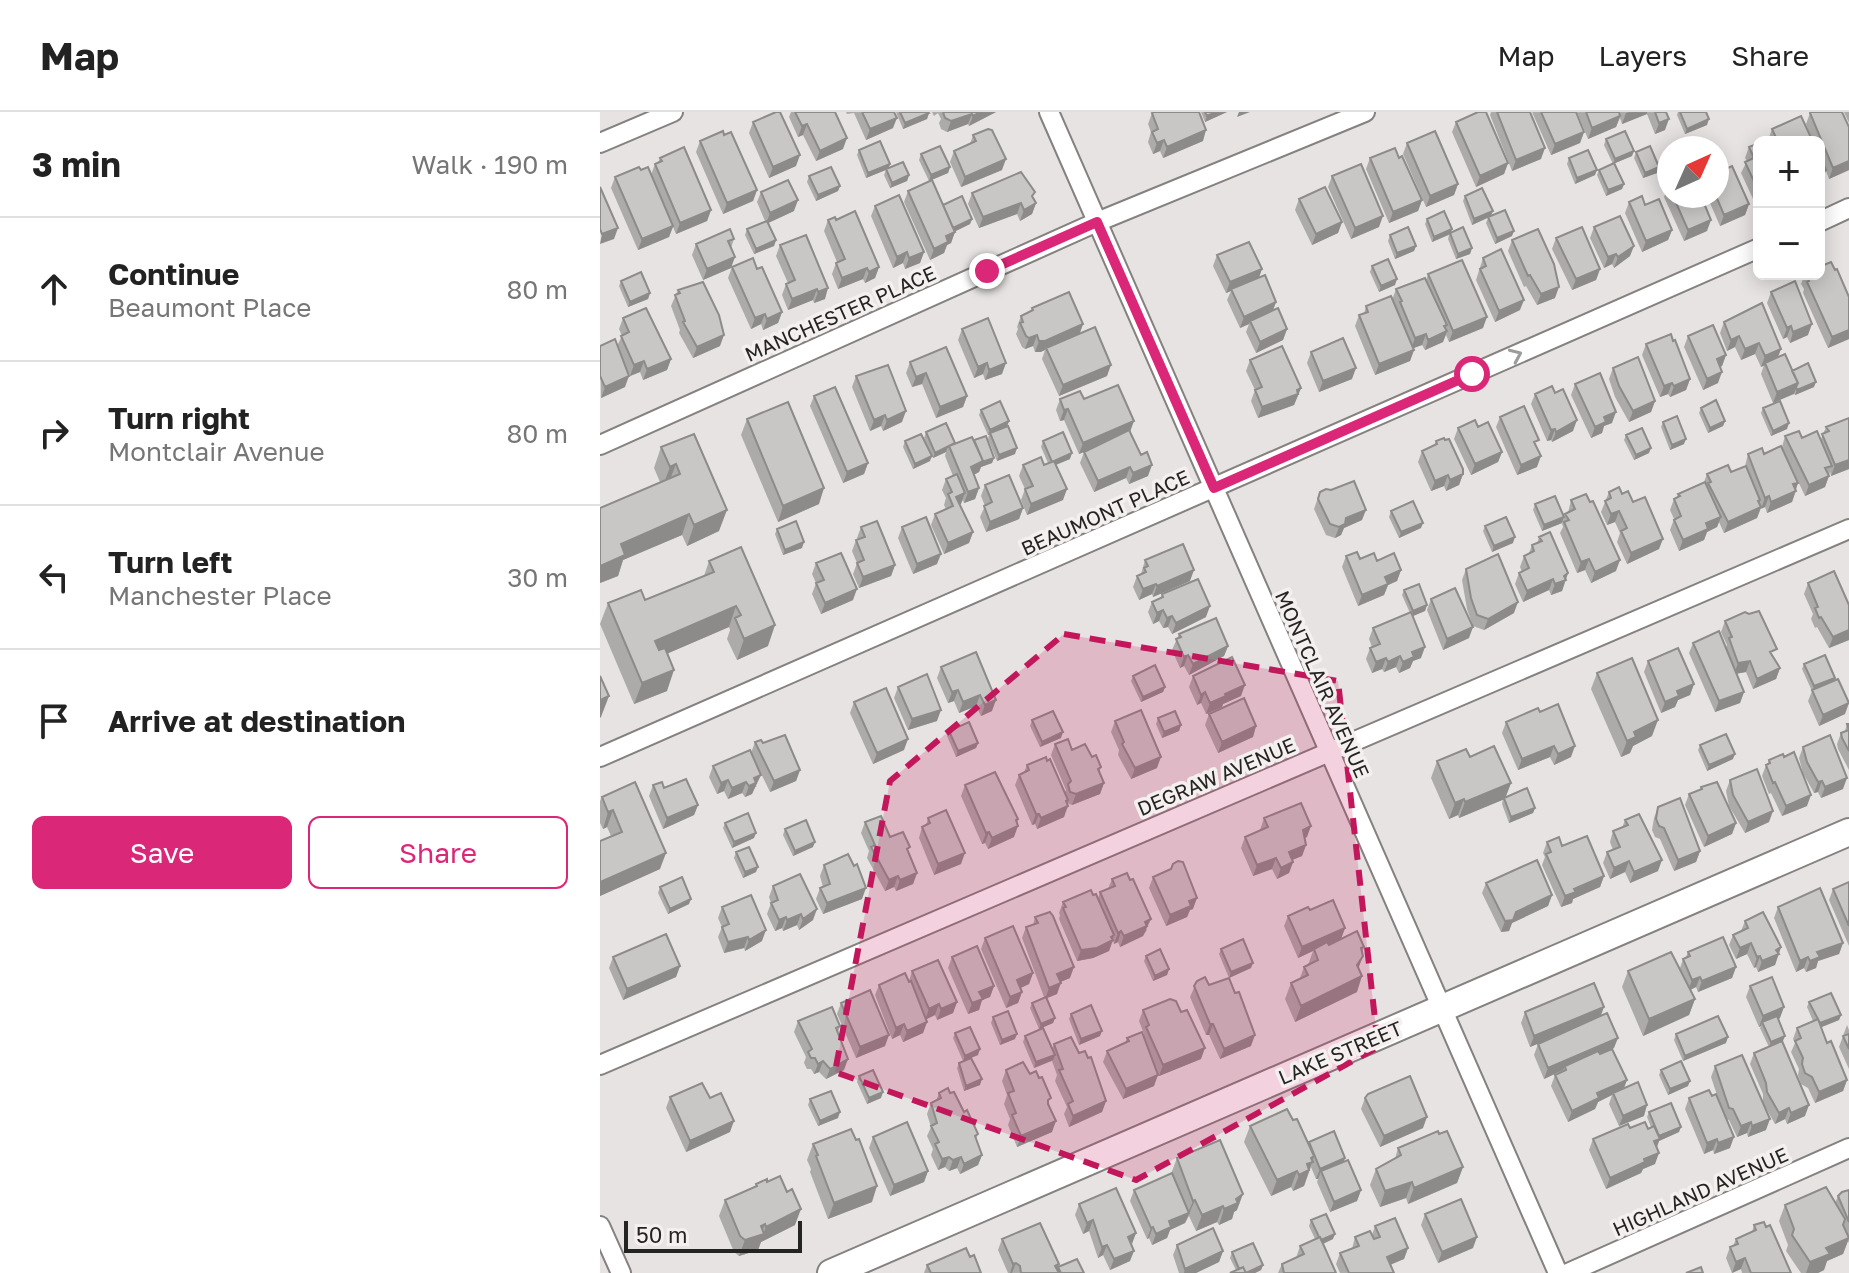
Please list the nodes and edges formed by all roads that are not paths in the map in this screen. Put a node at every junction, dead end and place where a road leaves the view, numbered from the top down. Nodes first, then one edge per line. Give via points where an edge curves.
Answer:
1 (673, 112) edge
2 (1049, 112) edge
3 (1365, 112) edge
4 (600, 143) edge
5 (1849, 208) edge
6 (1825, 219) edge
7 (1097, 222) junction
8 (1753, 251) edge
9 (600, 445) edge
10 (1214, 488) junction
11 (1849, 529) edge
12 (1329, 751) junction
13 (600, 757) edge
14 (1849, 832) edge
15 (1442, 1008) junction
16 (600, 1065) edge
17 (1849, 1148) edge
18 (600, 1226) edge
19 (621, 1273) edge
20 (831, 1273) edge
21 (1558, 1273) edge
22 (1568, 1273) edge

1 - 4 street
2 - 7 street, MONTCLAIR AVENUE
3 - 7 street, MANCHESTER PLACE
5 - 6 street
7 - 9 street, MANCHESTER PLACE
7 - 10 street, MONTCLAIR AVENUE
10 -> 8 street, BEAUMONT PLACE
10 - 12 street, MONTCLAIR AVENUE
10 - 13 street, BEAUMONT PLACE
11 - 12 street, DEGRAW AVENUE
12 - 15 street, MONTCLAIR AVENUE
12 - 16 street, DEGRAW AVENUE
14 - 15 street, LAKE STREET
15 - 20 street, LAKE STREET
15 - 21 street, MONTCLAIR AVENUE
17 - 22 street, HIGHLAND AVENUE
18 - 19 street

